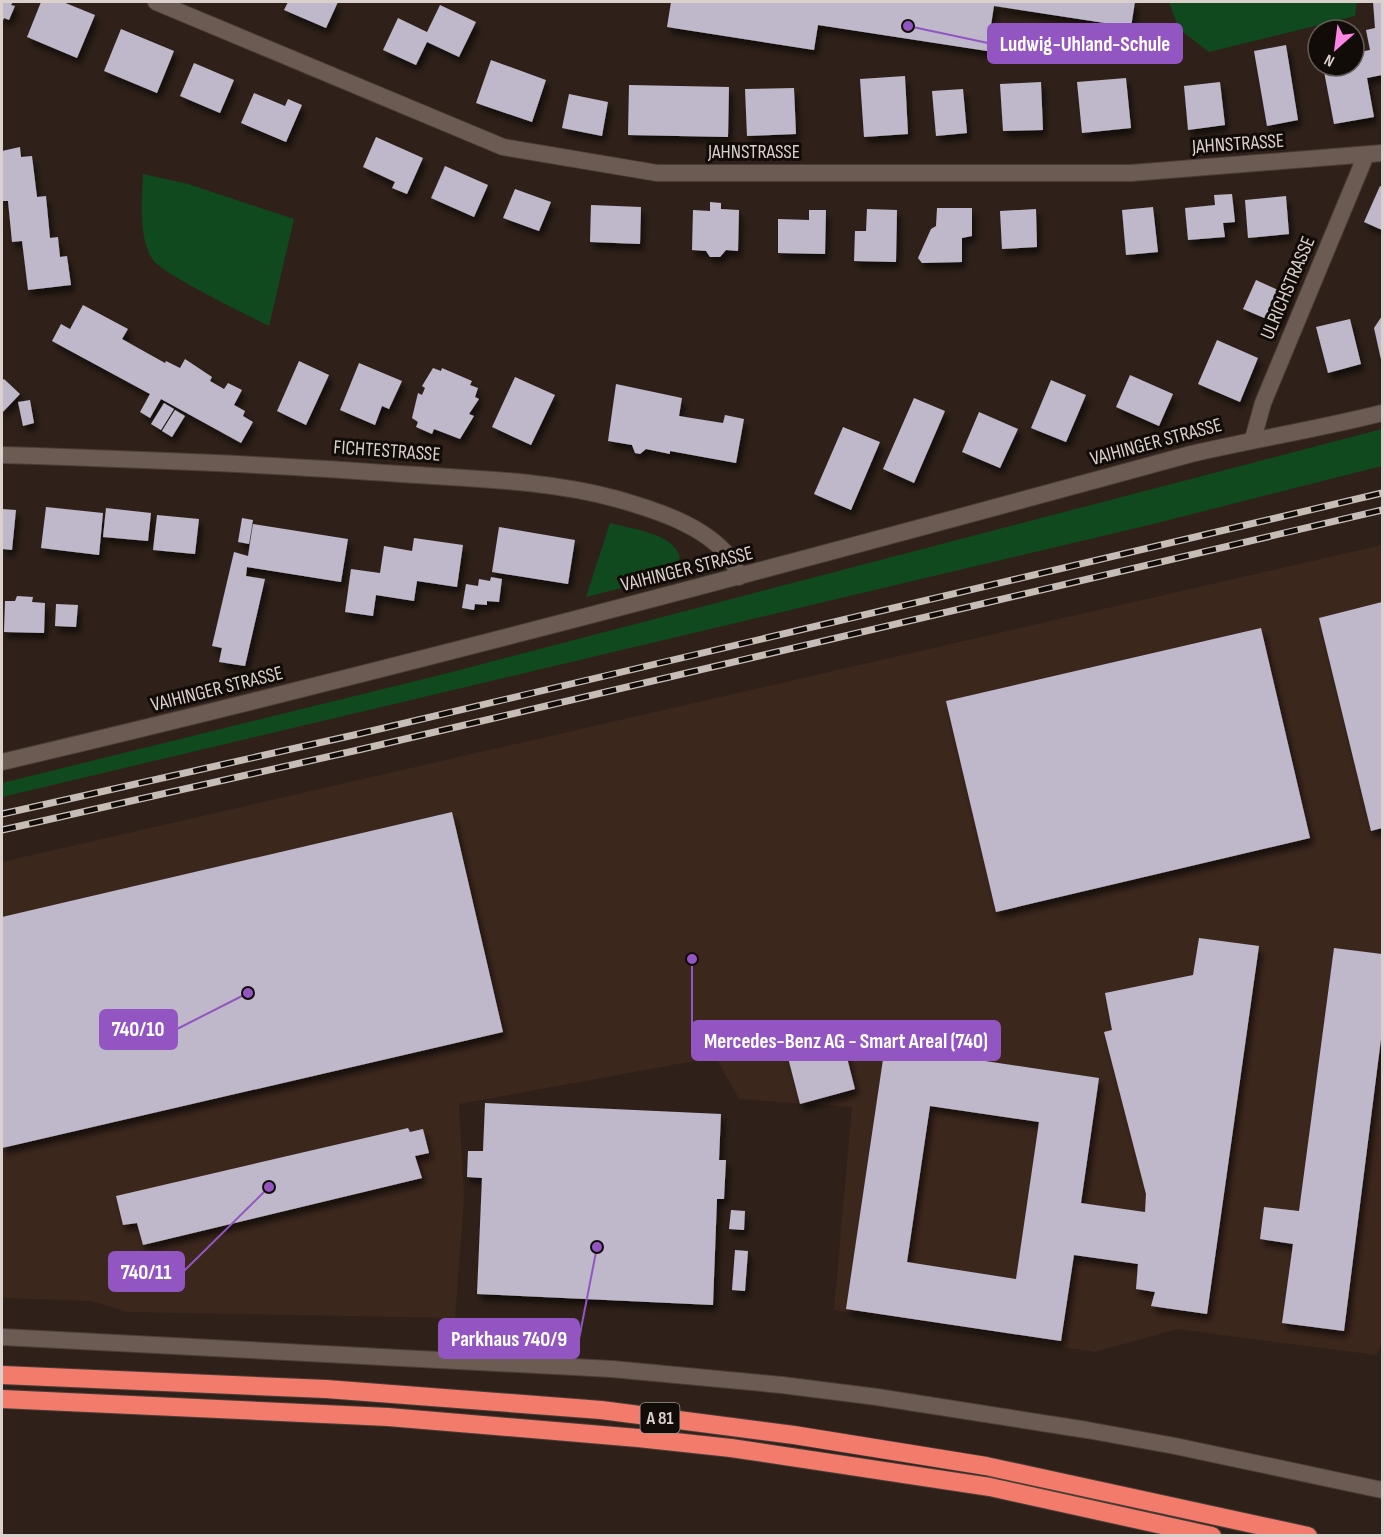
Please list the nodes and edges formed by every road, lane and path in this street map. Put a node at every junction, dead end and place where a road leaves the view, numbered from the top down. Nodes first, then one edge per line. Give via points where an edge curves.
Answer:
1 (156, 2) edge
2 (1374, 154) edge
3 (1383, 413) edge
4 (1253, 439) junction
5 (2, 455) edge
6 (739, 577) junction
7 (2, 762) edge
8 (2, 1337) edge
9 (2, 1375) edge
10 (2, 1399) edge
11 (1383, 1490) edge
12 (1212, 1536) edge
13 (1308, 1536) edge

1 - 2 street, JAHNSTRASSE via 503,147 657,173 1131,173
2 - 4 street, ULRICHSTRASSE via 1263,404
3 - 4 street, VAIHINGER STRASSE via 1302,433
4 - 6 street, VAIHINGER STRASSE
5 - 6 street, FICHTESTRASSE via 247,463 470,478 565,489 616,499 663,514 695,530 731,558
6 - 7 street, VAIHINGER STRASSE
8 - 11 street via 612,1369 782,1385 1076,1428
9 - 13 highway, A 81 via 326,1389 602,1410 986,1466
10 - 12 highway, A 81 via 388,1417 731,1448 990,1487

